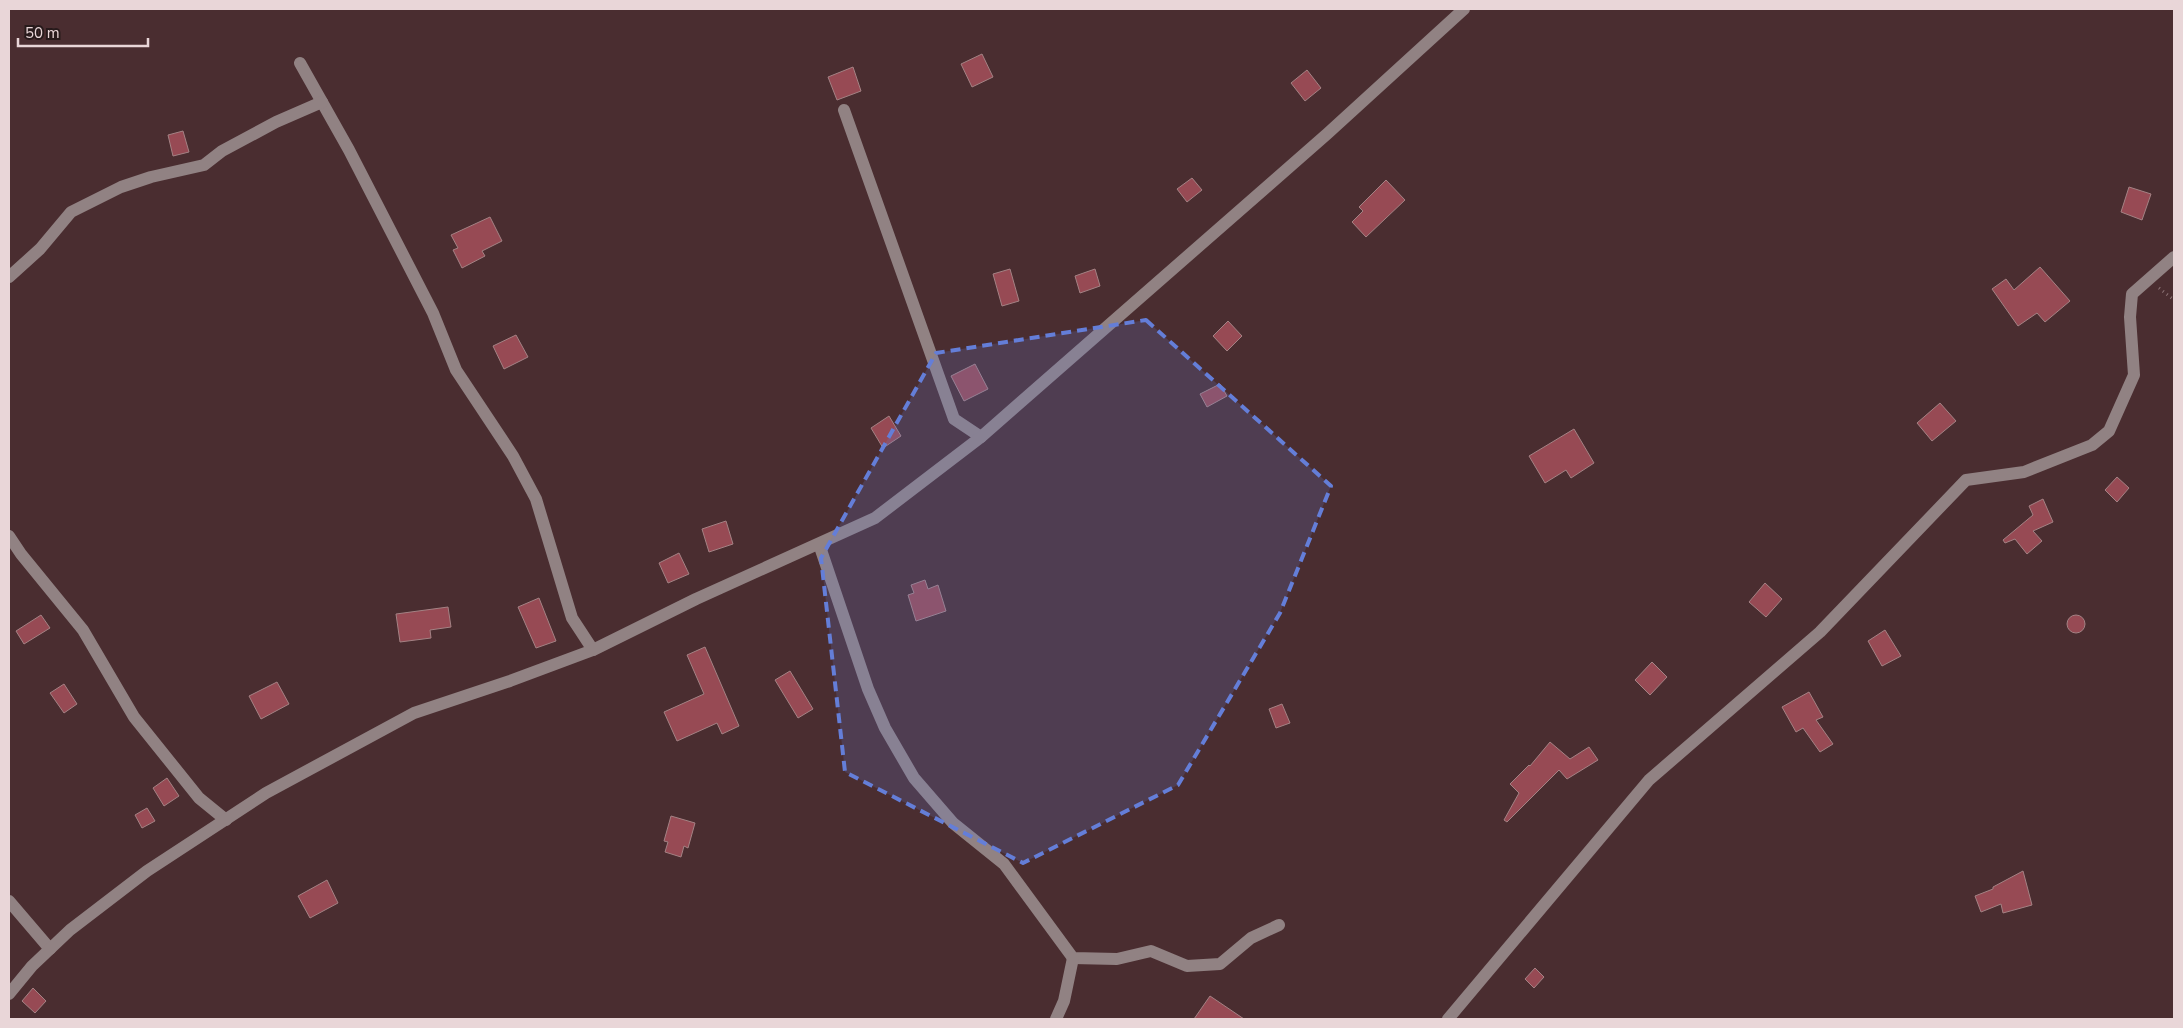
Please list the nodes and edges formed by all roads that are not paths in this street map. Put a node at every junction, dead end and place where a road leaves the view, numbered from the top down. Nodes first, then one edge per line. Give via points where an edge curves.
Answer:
1 (1464, 9) edge
2 (300, 63) dead end
3 (322, 102) junction
4 (844, 110) dead end
5 (2174, 257) edge
6 (9, 277) edge
7 (981, 437) junction
8 (9, 536) edge
9 (819, 544) junction
10 (593, 650) junction
11 (226, 820) junction
12 (9, 901) edge
13 (1279, 924) dead end
14 (50, 949) junction
15 (1073, 958) junction
16 (9, 994) edge
17 (1056, 1019) edge
18 (1448, 1019) edge

1 - 7 street via 1327,134
2 - 3 street
3 - 6 street via 245,138 204,165 121,187 71,212 40,249
3 - 10 street via 433,313 456,370 513,456 536,499 572,618
4 - 7 street via 954,419
5 - 18 street via 2132,294 2130,317 2134,375 2109,431 2092,445 2024,472 1966,480 1820,632 1649,780
7 - 9 street via 876,518
8 - 11 street via 83,630 134,717 199,798
9 - 10 street
9 - 15 street via 868,690 885,728 914,778 953,823 1004,864
10 - 11 street via 414,713 266,794
11 - 14 street via 147,871
12 - 14 street
13 - 15 street via 1251,938 1220,964 1187,966 1151,951 1117,959
14 - 16 street
15 - 17 street via 1064,1001

